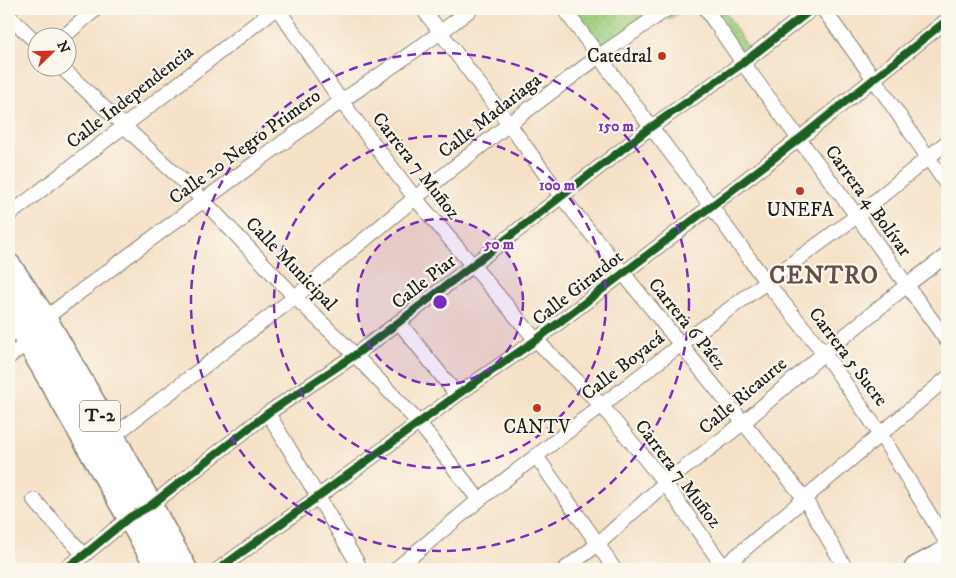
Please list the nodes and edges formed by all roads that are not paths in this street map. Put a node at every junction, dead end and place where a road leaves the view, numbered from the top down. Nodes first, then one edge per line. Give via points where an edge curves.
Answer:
1 (96, 9) edge
2 (276, 9) edge
3 (423, 9) edge
4 (471, 9) edge
5 (564, 9) edge
6 (667, 9) edge
7 (706, 9) edge
8 (812, 9) edge
9 (823, 9) edge
10 (9, 16) edge
11 (947, 20) edge
12 (74, 28) edge
13 (440, 33) junction
14 (28, 34) edge
15 (599, 56) junction
16 (744, 63) junction
17 (73, 78) edge
18 (874, 79) junction
19 (341, 101) junction
20 (509, 124) junction
21 (124, 127) junction
22 (650, 127) junction
23 (799, 139) junction
24 (947, 142) edge
25 (928, 159) junction
26 (947, 185) edge
27 (561, 196) junction
28 (415, 198) junction
29 (203, 200) junction
30 (711, 206) junction
31 (9, 215) edge
32 (857, 216) junction
33 (947, 255) edge
34 (9, 266) edge
35 (472, 266) junction
36 (622, 274) junction
37 (767, 283) junction
38 (907, 285) junction
39 (295, 297) junction
40 (9, 310) edge
41 (44, 319) junction
42 (399, 322) junction
43 (536, 340) junction
44 (29, 341) junction
45 (947, 341) edge
46 (680, 345) junction
47 (824, 353) junction
48 (355, 355) junction
49 (9, 357) edge
50 (947, 378) edge
51 (456, 394) junction
52 (602, 406) junction
53 (268, 413) junction
54 (419, 423) junction
55 (743, 423) junction
56 (881, 435) junction
57 (112, 437) junction
58 (536, 456) junction
59 (665, 483) junction
60 (318, 497) junction
61 (34, 500) dead end
62 (479, 500) junction
63 (805, 500) junction
64 (140, 511) junction
65 (947, 543) edge
66 (598, 544) junction
67 (947, 553) edge
68 (84, 555) junction
69 (64, 569) edge
70 (160, 569) edge
71 (184, 569) edge
72 (219, 569) edge
73 (361, 569) edge
74 (396, 569) edge
75 (565, 569) edge
76 (614, 569) edge
77 (723, 569) edge
78 (846, 569) edge
79 (917, 569) edge

1 - 12 street
2 - 19 street, Carrera 7 Muñoz
2 - 21 street, Calle Independencia
3 - 13 street, Carrera 6 Páez
4 - 13 street, Calle 20 Negro Primero
5 - 15 street, Carrera 5 Sucre
6 - 15 street, Calle Madariaga
7 - 16 street, Carrera 4 Bolívar
8 - 16 street, Calle Piar
9 - 18 street
10 - 14 street
11 - 18 street, Calle Girardot
13 - 19 street, Calle 20 Negro Primero
13 - 20 street, Carrera 6 Páez
15 - 20 street, Calle Madariaga
15 - 22 street, Carrera 5 Sucre
16 - 22 street, Calle Piar
16 - 23 street, Carrera 4 Bolívar
17 - 21 street, Calle Municipal
18 - 23 street, Calle Girardot
18 - 25 street
19 - 28 street, Carrera 7 Muñoz
19 - 29 street, Calle 20 Negro Primero
20 - 27 street, Carrera 6 Páez
20 - 28 street, Calle Madariaga
21 - 29 street, Calle Municipal
21 - 31 street, Calle Independencia
22 - 27 street, Calle Piar
22 - 30 street, Carrera 5 Sucre
23 - 30 street, Calle Girardot
23 - 32 street, Carrera 4 Bolívar
24 - 25 street, Calle Boyacá
25 - 26 street
25 - 32 street, Calle Boyacá
27 - 35 street, Calle Piar
27 - 36 street, Carrera 6 Páez
28 - 35 street, Carrera 7 Muñoz
28 - 39 street, Calle Madariaga
29 - 39 street, Calle Municipal
29 - 41 street, Calle 20 Negro Primero
30 - 36 street, Calle Girardot
30 - 37 street, Carrera 5 Sucre
32 - 37 street, Calle Boyacá
32 - 38 street, Carrera 4 Bolívar
33 - 38 street, Calle Ricaurte
34 - 41 highway, T-2
35 - 42 street, Calle Piar
35 - 43 street, Carrera 7 Muñoz
36 - 43 street, Calle Girardot
36 - 46 street, Carrera 6 Páez
37 - 46 street, Calle Boyacá
37 - 47 street, Carrera 5 Sucre
38 - 45 street, Carrera 4 Bolívar
38 - 47 street, Calle Ricaurte
39 - 48 street, Calle Municipal
39 - 57 street, Calle Madariaga
40 - 44 highway, T-2
41 - 57 highway, T-2
42 - 48 street, Calle Piar
42 - 51 street
43 - 51 street, Calle Girardot
43 - 52 street, Carrera 7 Muñoz
44 - 49 street
44 - 64 highway, T-2
46 - 52 street, Calle Boyacá
46 - 55 street, Carrera 6 Páez
47 - 55 street, Calle Ricaurte
47 - 56 street, Carrera 5 Sucre
48 - 53 street, Calle Piar
48 - 54 street, Calle Municipal
50 - 56 street
51 - 54 street, Calle Girardot
52 - 58 street, Calle Boyacá
52 - 59 street, Carrera 7 Muñoz
53 - 60 street
53 - 64 street, Calle Piar
54 - 60 street, Calle Girardot
54 - 62 street, Calle Municipal
55 - 59 street, Calle Ricaurte
55 - 63 street, Carrera 6 Páez
56 - 63 street
56 - 65 street, Carrera 5 Sucre
57 - 64 highway, T-2
58 - 62 street, Calle Boyacá
58 - 66 street
59 - 66 street, Calle Ricaurte
59 - 77 street, Carrera 7 Muñoz
60 - 72 street, Calle Girardot
60 - 73 street
61 - 68 street
62 - 74 street, Calle Boyacá
63 - 77 street
63 - 78 street, Carrera 6 Páez
64 - 68 street, Calle Piar
64 - 70 highway, T-2
64 - 71 highway, T-2
66 - 75 street, Calle Ricaurte
66 - 76 street
67 - 79 highway
68 - 69 street, Calle Piar

